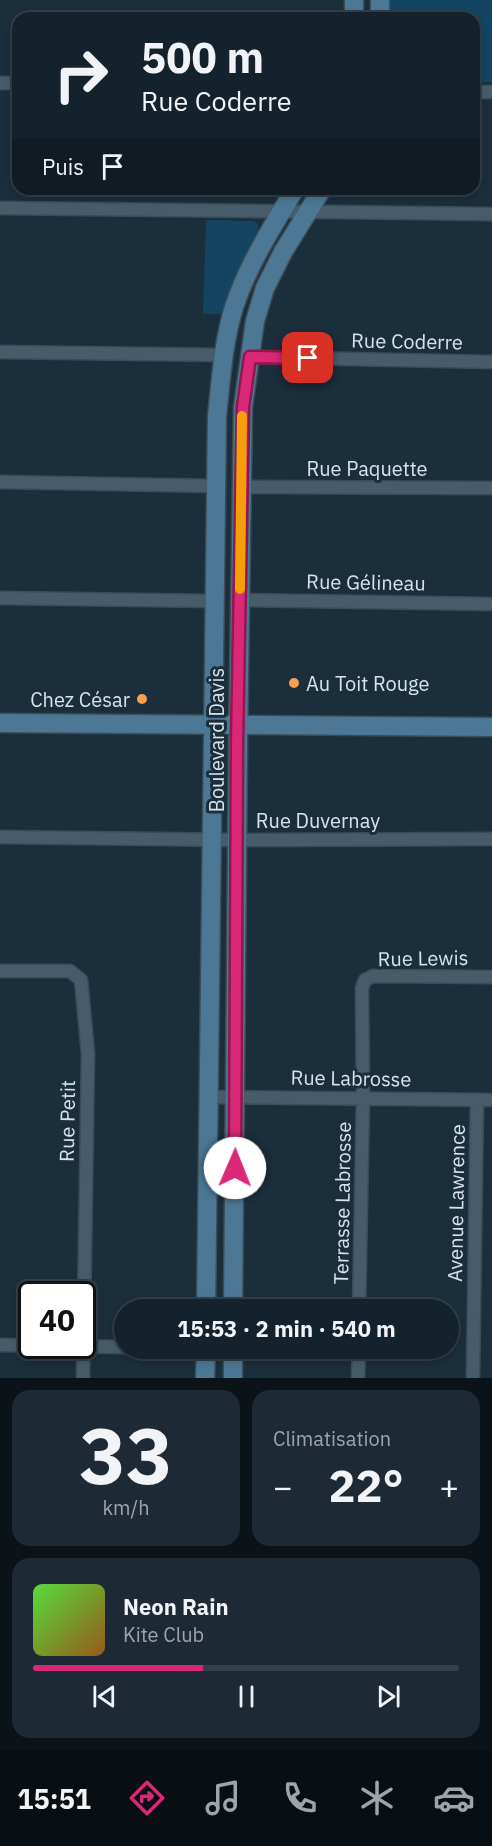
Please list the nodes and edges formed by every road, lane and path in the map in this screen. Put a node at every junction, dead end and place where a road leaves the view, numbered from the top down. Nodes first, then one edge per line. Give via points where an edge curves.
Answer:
1 (292, 195) edge
2 (318, 195) edge
3 (0, 208) edge
4 (282, 212) junction
5 (307, 213) junction
6 (492, 214) edge
7 (0, 352) edge
8 (223, 355) junction
9 (250, 357) junction
10 (492, 363) edge
11 (0, 482) edge
12 (216, 486) junction
13 (242, 487) junction
14 (492, 488) edge
15 (0, 598) edge
16 (240, 600) junction
17 (215, 601) junction
18 (492, 604) edge
19 (215, 630) junction
20 (239, 630) junction
21 (0, 723) edge
22 (238, 724) junction
23 (213, 725) junction
24 (492, 727) edge
25 (0, 837) edge
26 (492, 839) edge
27 (211, 840) junction
28 (237, 840) junction
29 (0, 972) edge
30 (492, 977) edge
31 (209, 1097) junction
32 (236, 1097) junction
33 (363, 1098) junction
34 (477, 1100) junction
35 (492, 1100) edge
36 (85, 1281) edge
37 (206, 1299) edge
38 (233, 1299) edge
39 (359, 1299) edge
40 (0, 1346) edge
41 (18, 1346) edge
42 (96, 1346) edge
43 (114, 1347) edge
44 (84, 1359) edge
45 (206, 1359) edge
46 (233, 1359) edge
47 (359, 1359) edge
48 (83, 1378) edge
49 (205, 1378) edge
50 (232, 1378) edge
51 (358, 1378) edge
52 (473, 1378) edge

1 - 4 street, Boulevard Davis
2 - 5 street, Boulevard Davis
3 - 4 street
4 - 5 street
4 - 8 street, Boulevard Davis via 244,281
5 - 6 street
5 - 9 street, Boulevard Davis via 265,288
7 - 8 street
8 - 12 street, Boulevard Davis
9 - 10 street, Rue Coderre
9 - 13 street, Boulevard Davis via 243,407
11 - 12 street
12 - 17 street, Boulevard Davis
13 - 14 street, Rue Paquette
13 - 16 street, Boulevard Davis
15 - 17 street
16 - 18 street, Rue Gélineau
16 - 20 street, Boulevard Davis
17 - 19 street, Boulevard Davis
19 - 20 street
19 - 23 street, Boulevard Davis
20 - 22 street, Boulevard Davis
21 - 23 street
22 - 23 street
22 - 24 street
22 - 28 street, Boulevard Davis
23 - 27 street, Boulevard Davis
25 - 27 street, Rue Duvernay
26 - 28 street, Rue Duvernay
27 - 28 street, Rue Duvernay
27 - 31 street, Boulevard Davis
28 - 32 street, Boulevard Davis
29 - 36 street, Rue Petit via 70,972 81,980 88,1053
30 - 33 street, Rue Lewis via 373,976 365,980
31 - 32 street, Rue Labrosse
31 - 37 street, Boulevard Davis
32 - 33 street, Rue Labrosse
32 - 38 street, Boulevard Davis
33 - 34 street, Rue Labrosse
33 - 39 street, Terrasse Labrosse
34 - 35 street, Rue Labrosse
34 - 52 street, Avenue Lawrence
40 - 41 street
42 - 43 street
44 - 48 street, Rue Petit
45 - 49 street
46 - 50 street
47 - 51 street

